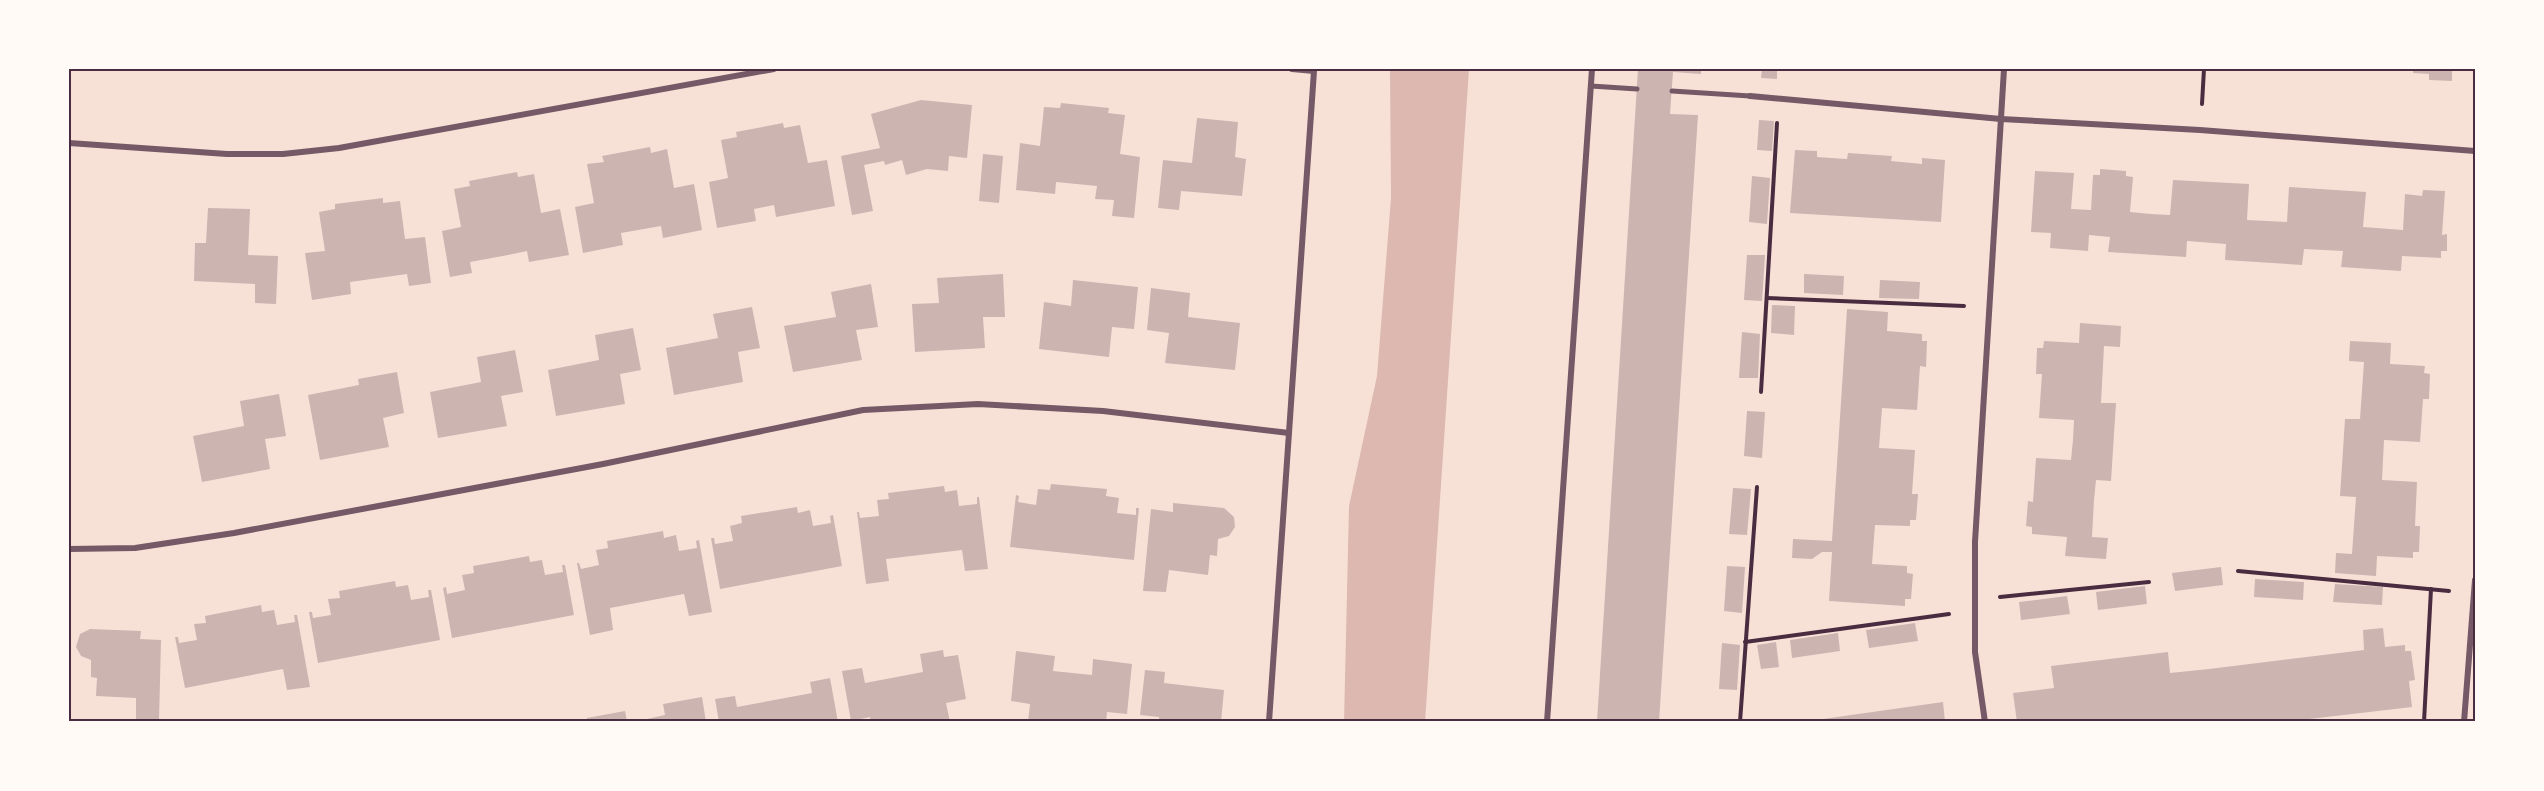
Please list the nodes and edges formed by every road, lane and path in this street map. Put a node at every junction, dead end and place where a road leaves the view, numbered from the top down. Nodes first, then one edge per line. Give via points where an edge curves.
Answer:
1 (774, 69) edge
2 (1292, 69) edge
3 (1592, 69) edge
4 (2004, 69) edge
5 (2204, 69) edge
6 (1591, 86) junction
7 (1637, 89) dead end
8 (1672, 91) dead end
9 (1750, 96) joint
10 (1779, 98) junction
11 (2001, 119) junction
12 (2200, 130) junction
13 (69, 143) edge
14 (2475, 151) edge
15 (1767, 298) junction
16 (1989, 308) junction
17 (1761, 392) dead end
18 (1289, 433) junction
19 (1757, 487) dead end
20 (69, 549) edge
21 (2238, 571) dead end
22 (2475, 580) edge
23 (2149, 582) dead end
24 (2431, 589) junction
25 (2474, 593) edge
26 (1975, 599) junction
27 (1975, 611) junction
28 (1745, 642) junction
29 (1269, 722) edge
30 (1547, 722) edge
31 (1740, 722) edge
32 (1985, 722) edge
33 (2424, 722) edge
34 (2464, 722) edge

1 - 13 street via 339,148 283,154
2 - 18 street via 1314,71
3 - 6 street
4 - 11 street
5 - 12 path
6 - 7 street
6 - 30 street
8 - 9 street
9 - 10 street
10 - 11 street
10 - 15 path
11 - 12 street
11 - 16 street
12 - 14 street
15 - 16 path
15 - 17 path
16 - 26 street
18 - 20 street via 1103,411 1000,405 863,410 603,464 234,533 135,548
18 - 29 street
19 - 28 path
21 - 24 path
22 - 25 street
23 - 26 path
24 - 25 path
24 - 33 path
25 - 34 street
26 - 27 street
27 - 28 path
27 - 32 street via 1975,652
28 - 31 path

